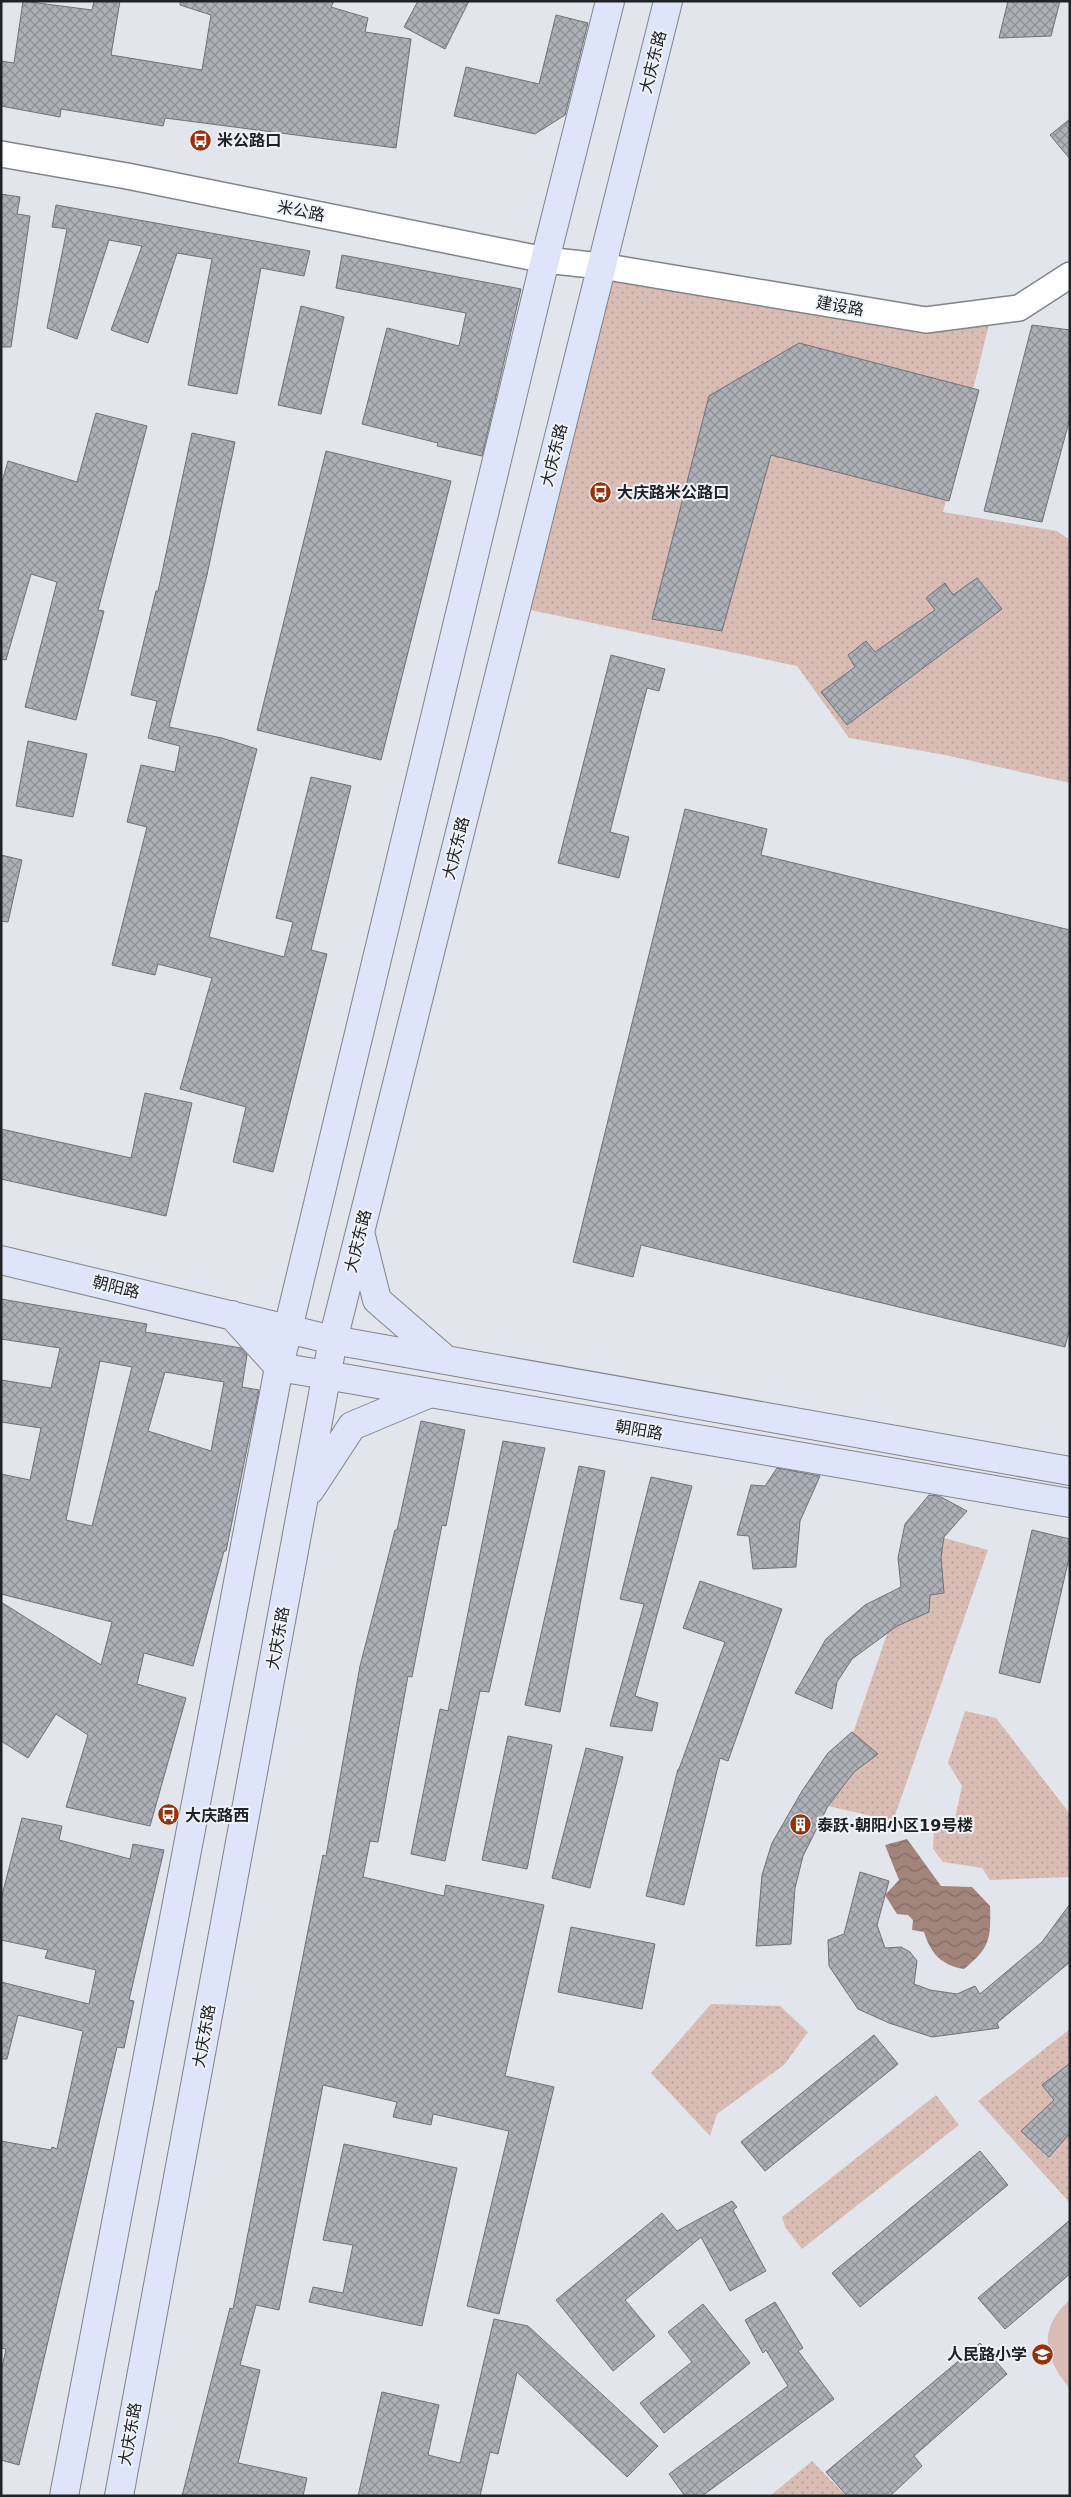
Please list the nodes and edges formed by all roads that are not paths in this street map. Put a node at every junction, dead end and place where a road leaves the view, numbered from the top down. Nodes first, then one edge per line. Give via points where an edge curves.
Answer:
1 (610, 1) edge
2 (668, 1) edge
3 (1, 154) edge
4 (545, 260) junction
5 (601, 266) junction
6 (1070, 275) edge
7 (360, 1233) junction
8 (1, 1260) edge
9 (232, 1315) junction
10 (288, 1329) junction
11 (333, 1340) junction
12 (445, 1359) junction
13 (279, 1367) junction
14 (326, 1377) junction
15 (428, 1394) junction
16 (1070, 1471) edge
17 (303, 1499) junction
18 (1070, 1503) edge
19 (64, 2496) edge
20 (119, 2496) edge

1 - 4 main road
2 - 5 main road, 大庆东路
3 - 4 street, 米公路 via 127,176
4 - 5 street, 米公路
4 - 10 main road
5 - 6 street, 建设路 via 926,320 1019,308
5 - 7 main road, 大庆东路
7 - 11 main road, 大庆东路
7 - 12 main road via 377,1300
8 - 9 main road, 朝阳路
9 - 10 main road, 朝阳路
9 - 13 main road
10 - 11 main road, 朝阳路
10 - 13 main road
11 - 12 main road, 朝阳路
11 - 14 main road, 大庆东路
12 - 16 main road, 朝阳路
13 - 14 main road, 朝阳路
13 - 19 main road
14 - 15 main road, 朝阳路
14 - 17 main road, 大庆东路
15 - 17 main road via 352,1426
15 - 18 main road, 朝阳路
17 - 20 main road, 大庆东路

